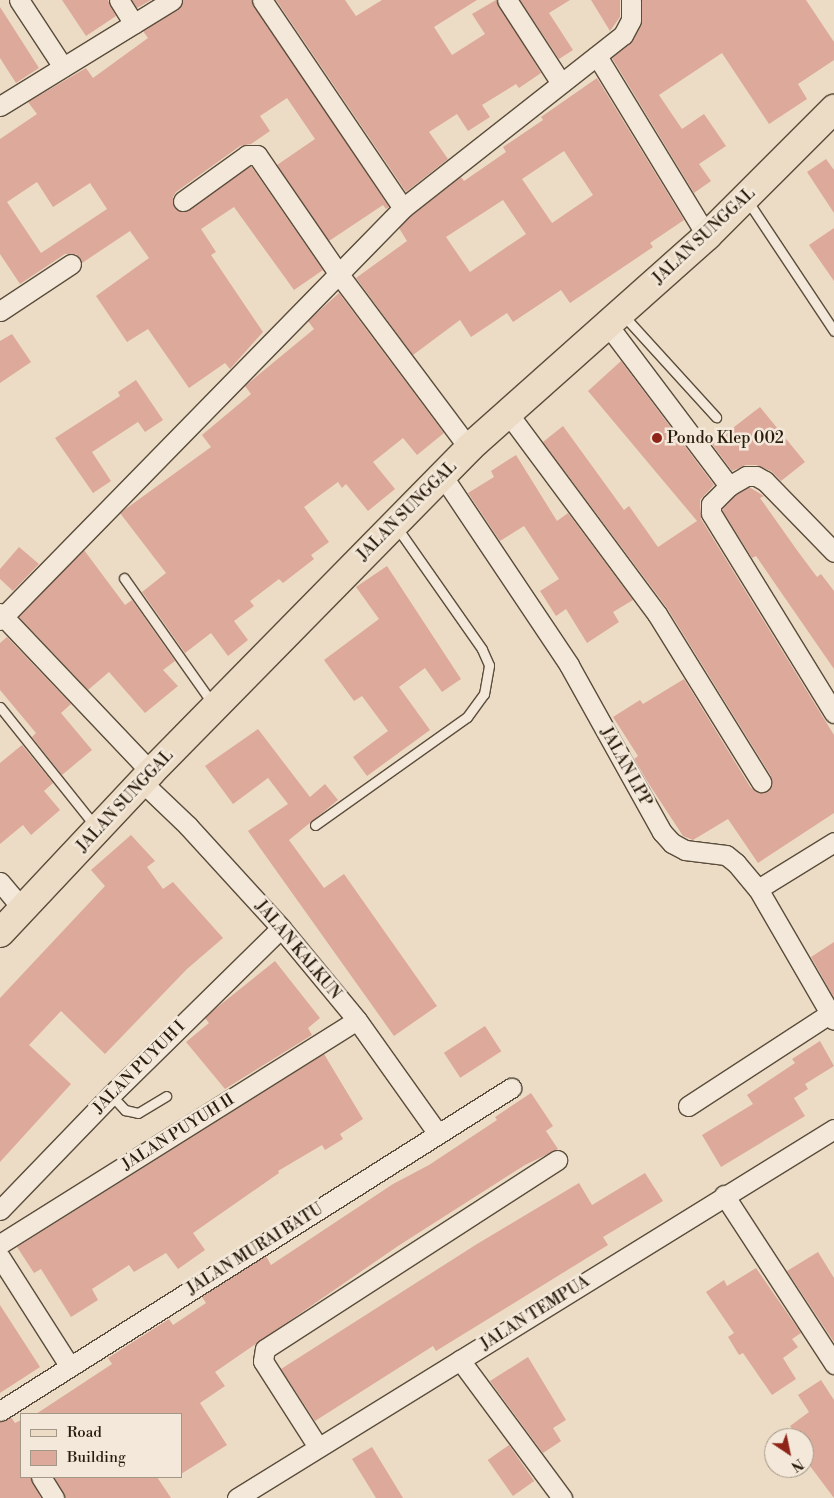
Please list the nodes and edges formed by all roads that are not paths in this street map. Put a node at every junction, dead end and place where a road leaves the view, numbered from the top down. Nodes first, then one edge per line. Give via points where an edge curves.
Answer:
1 (19, 0) edge
2 (119, 0) edge
3 (172, 0) edge
4 (262, 0) edge
5 (507, 0) edge
6 (630, 0) edge
7 (134, 24) junction
8 (597, 56) junction
9 (63, 67) junction
10 (562, 83) junction
11 (0, 106) edge
12 (834, 109) edge
13 (746, 198) junction
14 (183, 201) dead end
15 (403, 208) junction
16 (707, 236) junction
17 (71, 264) dead end
18 (338, 273) junction
19 (0, 311) edge
20 (613, 318) junction
21 (834, 331) edge
22 (506, 412) junction
23 (716, 417) dead end
24 (469, 448) junction
25 (442, 476) junction
26 (729, 486) junction
27 (394, 524) junction
28 (834, 552) edge
29 (124, 578) dead end
30 (1, 616) edge
31 (215, 706) junction
32 (0, 707) edge
33 (834, 713) edge
34 (146, 777) junction
35 (761, 782) dead end
36 (315, 825) dead end
37 (98, 830) junction
38 (834, 842) edge
39 (0, 882) edge
40 (758, 889) junction
41 (23, 909) junction
42 (281, 928) junction
43 (0, 934) edge
44 (833, 1015) edge
45 (357, 1020) junction
46 (511, 1088) dead end
47 (111, 1095) junction
48 (166, 1096) dead end
49 (688, 1106) dead end
50 (834, 1129) edge
51 (438, 1134) junction
52 (558, 1160) dead end
53 (724, 1195) junction
54 (0, 1210) edge
55 (0, 1244) edge
56 (0, 1257) edge
57 (6, 1282) edge
58 (460, 1360) junction
59 (834, 1364) edge
60 (70, 1367) junction
61 (0, 1411) edge
62 (318, 1447) junction
63 (42, 1478) edge
64 (54, 1498) edge
65 (237, 1498) edge
66 (562, 1498) edge

1 - 9 street
2 - 7 street
3 - 7 street
4 - 15 street
5 - 10 street
6 - 8 street via 632,11 628,28
7 - 9 street
8 - 10 street
8 - 16 street
9 - 11 street
10 - 15 street
12 - 13 main road, JALAN SUNGGAL
13 - 16 main road, JALAN SUNGGAL
13 - 21 lane
14 - 18 street via 247,155 257,155
15 - 18 street
16 - 20 main road, JALAN SUNGGAL
17 - 19 street
18 - 24 street
18 - 30 street
20 - 22 main road, JALAN SUNGGAL
20 - 23 lane
20 - 26 street
22 - 24 main road, JALAN SUNGGAL
22 - 35 street via 657,614
24 - 25 main road, JALAN SUNGGAL
25 - 27 main road, JALAN SUNGGAL
25 - 40 street, JALAN LPP via 569,666 662,832 672,844 685,850 726,855
26 - 28 street via 746,476 756,476 764,481
26 - 33 street via 711,504 711,513
27 - 31 main road, JALAN SUNGGAL
27 - 36 lane via 482,649 488,665 484,694 468,717
29 - 31 lane
30 - 34 street, JALAN KALKUN
31 - 34 main road, JALAN SUNGGAL
32 - 37 lane
34 - 37 main road, JALAN SUNGGAL
34 - 42 street, JALAN KALKUN
37 - 41 main road, JALAN SUNGGAL
38 - 40 street
39 - 41 street
40 - 44 street, JALAN LPP
41 - 43 main road, JALAN SUNGGAL
42 - 45 street, JALAN KALKUN
42 - 47 street, JALAN PUYUH I
44 - 49 street
45 - 51 street, JALAN KALKUN
45 - 55 street, JALAN PUYUH II
46 - 51 street, JALAN MURAI BATU
47 - 48 lane via 125,1110 138,1113
47 - 54 street, JALAN PUYUH I
50 - 53 street, JALAN TEMPUA
51 - 60 street, JALAN MURAI BATU
52 - 62 street via 264,1349 263,1361
53 - 58 street, JALAN TEMPUA
53 - 59 street
56 - 57 street
57 - 60 street
58 - 62 street, JALAN TEMPUA
58 - 66 street
60 - 61 street, JALAN MURAI BATU
62 - 65 street, JALAN TEMPUA
63 - 64 street

